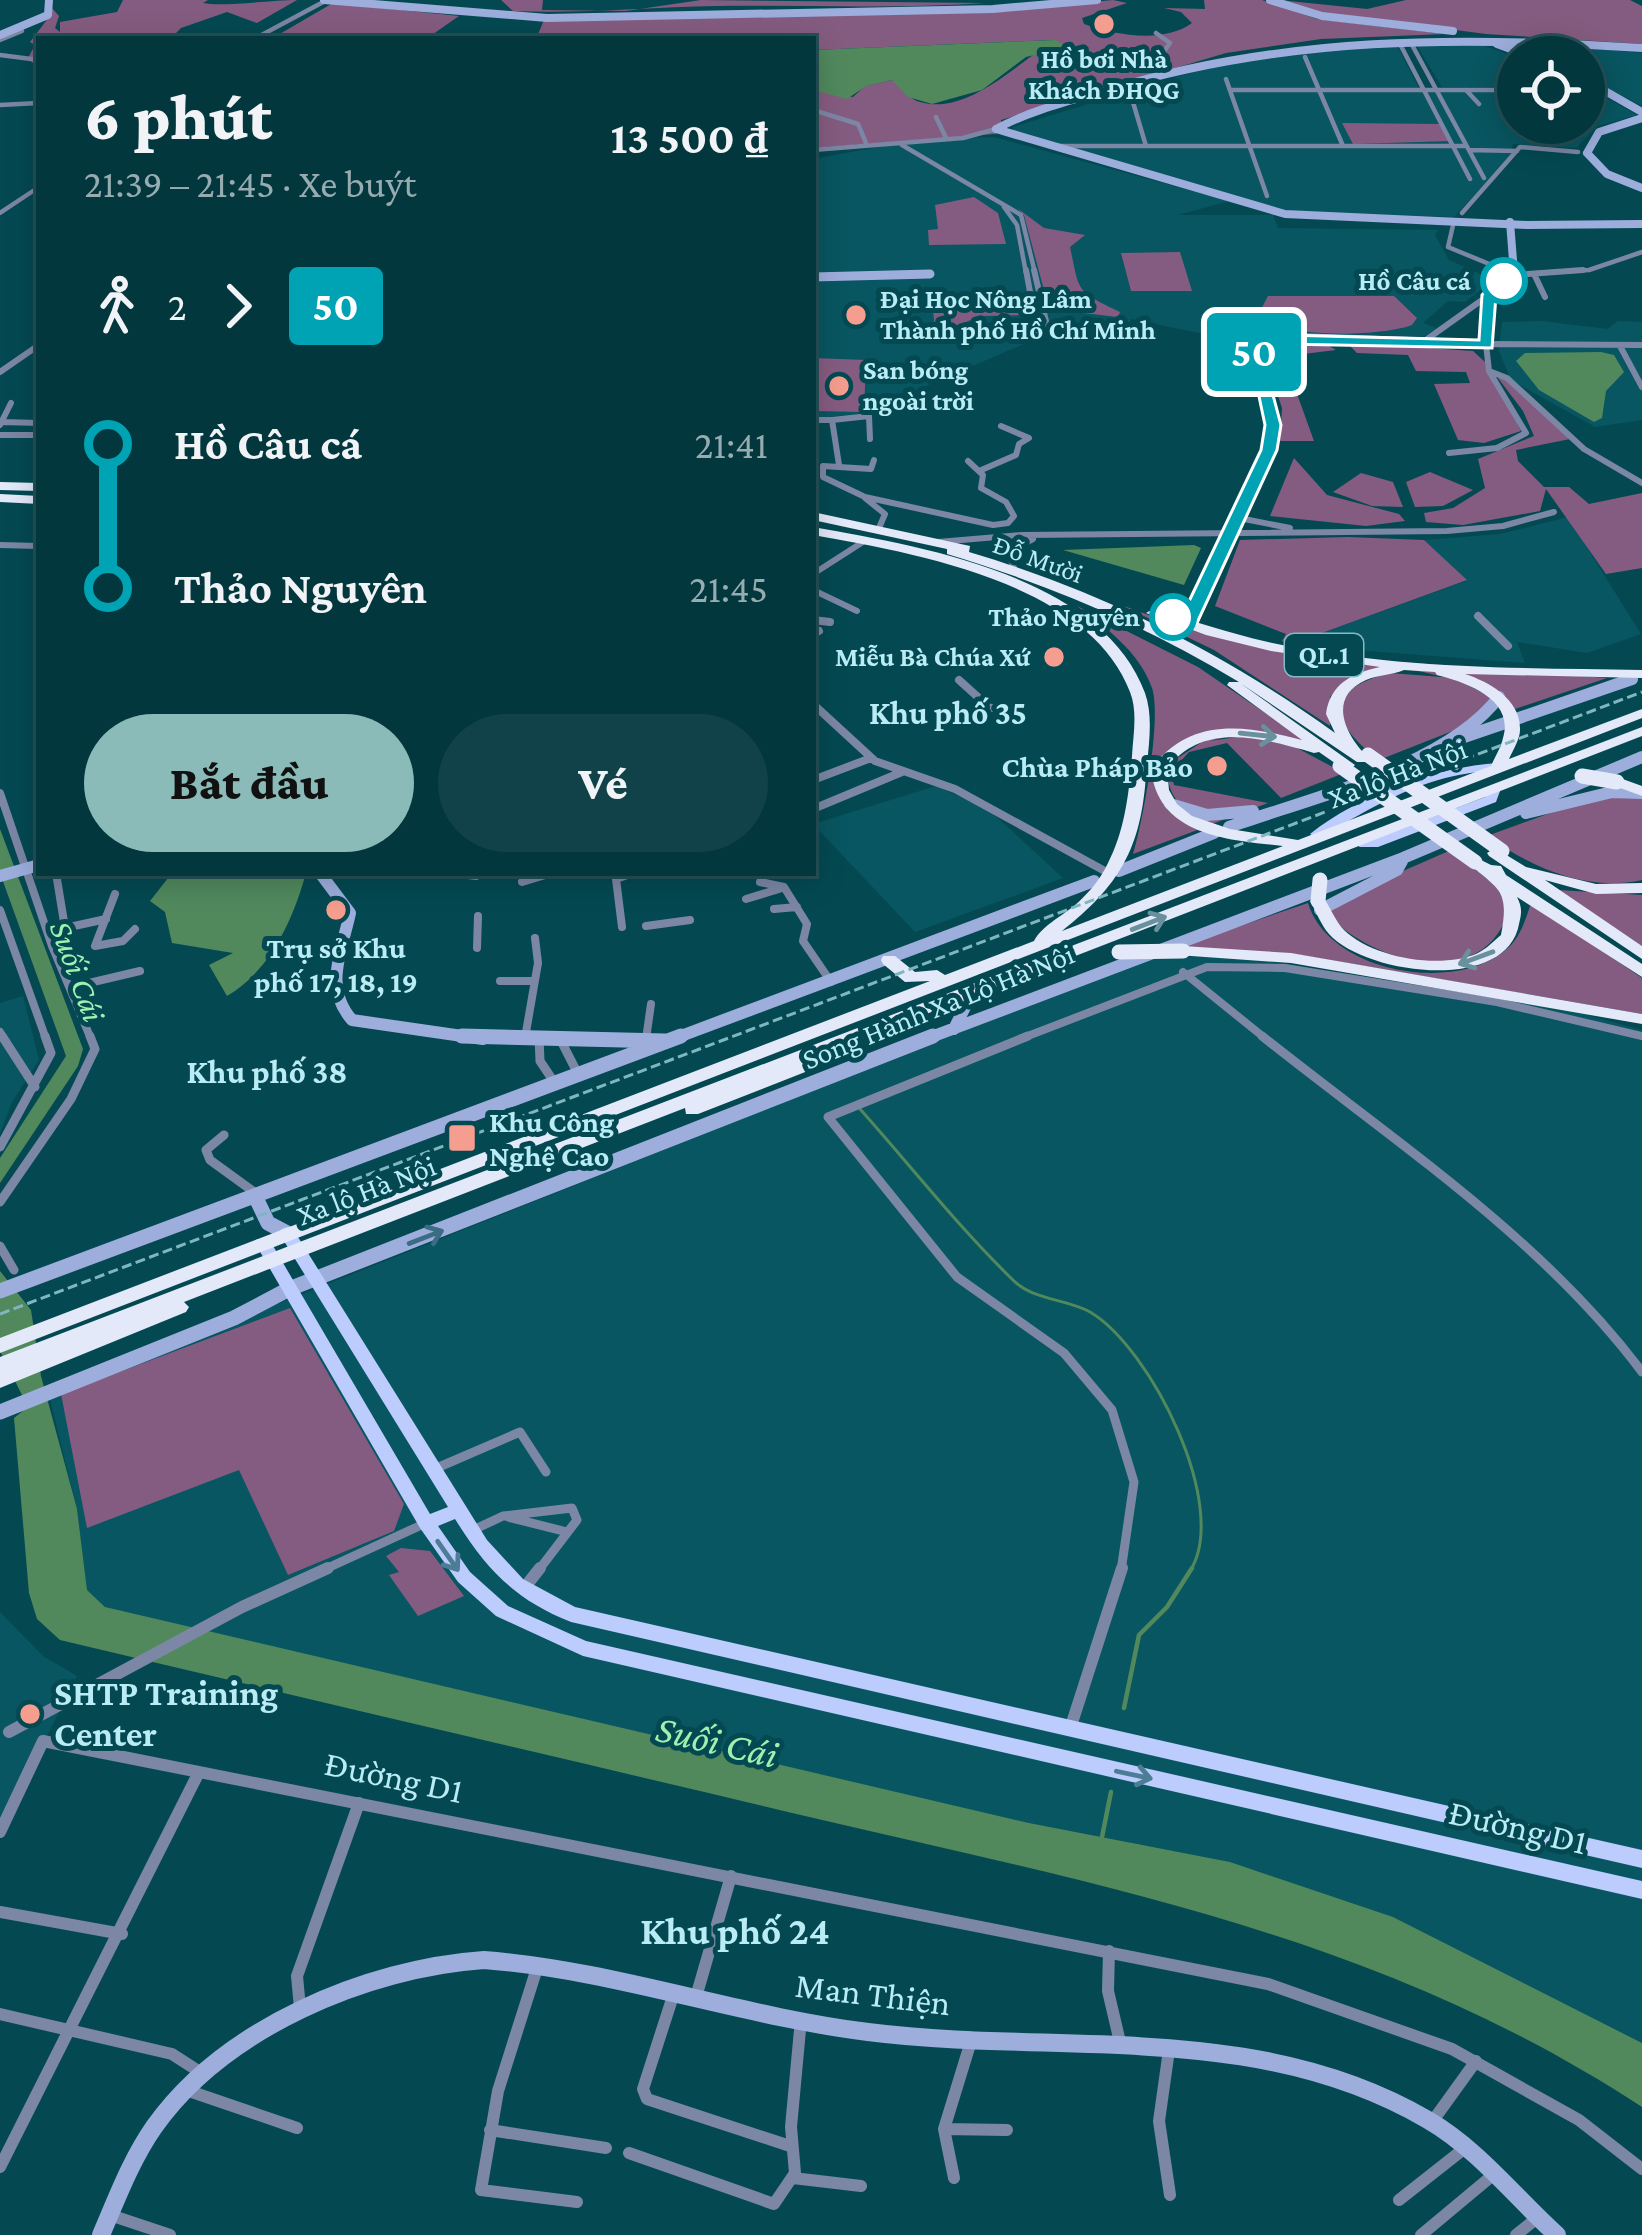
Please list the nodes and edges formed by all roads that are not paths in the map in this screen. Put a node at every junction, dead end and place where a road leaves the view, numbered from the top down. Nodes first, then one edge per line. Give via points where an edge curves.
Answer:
1 (49, 0) edge
2 (329, 0) edge
3 (348, 0) edge
4 (1073, 0) edge
5 (1097, 0) edge
6 (1270, 0) edge
7 (992, 8) junction
8 (464, 14) junction
9 (22, 31) dead end
10 (1156, 33) dead end
11 (1451, 34) junction
12 (271, 36) edge
13 (0, 38) edge
14 (1485, 40) junction
15 (1497, 43) edge
16 (1605, 49) edge
17 (1165, 50) dead end
18 (1642, 50) edge
19 (0, 54) edge
20 (1305, 57) dead end
21 (36, 58) edge
22 (1230, 58) junction
23 (1226, 79) dead end
24 (1126, 85) junction
25 (1230, 90) junction
26 (1319, 90) junction
27 (1423, 90) junction
28 (1436, 90) junction
29 (1466, 90) junction
30 (1497, 90) edge
31 (1605, 90) edge
32 (36, 103) edge
33 (10, 104) junction
34 (1479, 104) dead end
35 (0, 105) edge
36 (816, 111) edge
37 (0, 115) edge
38 (936, 117) dead end
39 (1642, 117) edge
40 (995, 129) junction
41 (946, 138) junction
42 (866, 143) junction
43 (1143, 144) junction
44 (1249, 144) junction
45 (1342, 144) junction
46 (1454, 148) junction
47 (1468, 148) junction
48 (816, 150) edge
49 (1517, 152) junction
50 (1587, 153) junction
51 (1470, 178) dead end
52 (1484, 178) dead end
53 (1642, 186) edge
54 (36, 187) edge
55 (1267, 196) dead end
56 (0, 210) edge
57 (1458, 218) junction
58 (1642, 222) edge
59 (1506, 223) junction
60 (1642, 252) edge
61 (930, 274) edge
62 (1512, 274) junction
63 (816, 275) edge
64 (1489, 295) junction
65 (1040, 296) junction
66 (1030, 297) junction
67 (1545, 297) dead end
68 (1037, 330) dead end
69 (1048, 330) dead end
70 (1423, 343) junction
71 (1486, 344) junction
72 (1461, 346) junction
73 (1620, 346) junction
74 (1642, 346) edge
75 (36, 347) edge
76 (1486, 358) junction
77 (1489, 371) junction
78 (0, 372) edge
79 (1642, 386) edge
80 (11, 403) dead end
81 (816, 420) edge
82 (832, 420) junction
83 (1, 421) edge
84 (36, 423) edge
85 (1001, 426) dead end
86 (0, 435) edge
87 (36, 436) edge
88 (870, 439) dead end
89 (1449, 453) dead end
90 (874, 460) dead end
91 (968, 461) dead end
92 (839, 465) junction
93 (818, 466) edge
94 (979, 470) junction
95 (1642, 483) edge
96 (0, 492) edge
97 (36, 494) edge
98 (865, 497) junction
99 (1554, 512) dead end
100 (1234, 518) junction
101 (816, 525) edge
102 (816, 525) edge
103 (816, 525) edge
104 (1313, 532) junction
105 (1226, 534) junction
106 (871, 535) junction
107 (1024, 537) junction
108 (938, 542) junction
109 (0, 545) edge
110 (36, 546) edge
111 (1014, 568) junction
112 (816, 572) edge
113 (816, 591) edge
114 (1089, 592) junction
115 (1057, 593) junction
116 (856, 611) dead end
117 (1478, 616) dead end
118 (816, 620) edge
119 (830, 622) dead end
120 (1187, 625) junction
121 (1508, 646) dead end
122 (1638, 673) edge
123 (959, 680) dead end
124 (1499, 697) junction
125 (1002, 708) dead end
126 (816, 710) edge
127 (1642, 712) edge
128 (1519, 718) dead end
129 (1505, 723) dead end
130 (1642, 731) edge
131 (1419, 753) junction
132 (1351, 757) junction
133 (871, 758) junction
134 (1642, 758) edge
135 (1498, 767) junction
136 (902, 772) junction
137 (1536, 775) junction
138 (816, 778) edge
139 (1642, 792) edge
140 (0, 793) edge
141 (1170, 804) junction
142 (816, 808) edge
143 (1276, 809) junction
144 (1514, 814) junction
145 (1229, 827) dead end
146 (1214, 833) dead end
147 (1296, 842) junction
148 (1353, 846) junction
149 (1403, 858) junction
150 (1495, 863) junction
151 (1111, 867) junction
152 (29, 868) edge
153 (1530, 871) junction
154 (0, 876) edge
155 (56, 876) edge
156 (322, 876) edge
157 (475, 876) edge
158 (542, 876) edge
159 (624, 876) edge
160 (522, 882) dead end
161 (760, 882) dead end
162 (472, 887) dead end
163 (784, 887) junction
164 (1642, 888) edge
165 (115, 894) dead end
166 (746, 898) dead end
167 (1319, 906) junction
168 (796, 907) junction
169 (774, 909) dead end
170 (0, 910) edge
171 (478, 916) dead end
172 (106, 919) junction
173 (690, 920) dead end
174 (646, 926) dead end
175 (622, 927) dead end
176 (135, 929) dead end
177 (535, 938) dead end
178 (1035, 947) junction
179 (477, 948) dead end
180 (1642, 951) edge
181 (889, 960) junction
182 (986, 966) junction
183 (1642, 969) edge
184 (140, 971) dead end
185 (1183, 972) junction
186 (500, 981) dead end
187 (534, 981) junction
188 (831, 982) junction
189 (72, 987) junction
190 (969, 999) junction
191 (651, 1004) dead end
192 (1642, 1018) edge
193 (954, 1029) junction
194 (0, 1032) edge
195 (1642, 1036) edge
196 (559, 1037) junction
197 (532, 1038) junction
198 (646, 1040) junction
199 (670, 1042) junction
200 (580, 1076) junction
201 (556, 1085) junction
202 (34, 1087) junction
203 (609, 1132) junction
204 (224, 1135) dead end
205 (0, 1147) edge
206 (584, 1153) junction
207 (258, 1198) junction
208 (0, 1202) edge
209 (279, 1244) junction
210 (0, 1246) edge
211 (14, 1270) dead end
212 (218, 1279) junction
213 (251, 1279) junction
214 (316, 1279) junction
215 (289, 1289) junction
216 (0, 1294) edge
217 (111, 1330) junction
218 (0, 1335) edge
219 (0, 1346) edge
220 (0, 1365) edge
221 (1642, 1372) edge
222 (0, 1379) edge
223 (1, 1409) edge
224 (439, 1472) junction
225 (547, 1472) dead end
226 (459, 1510) junction
227 (503, 1516) junction
228 (426, 1523) junction
229 (567, 1532) junction
230 (476, 1538) junction
231 (530, 1582) junction
232 (682, 1640) junction
233 (738, 1653) junction
234 (728, 1680) junction
235 (1070, 1729) junction
236 (9, 1732) dead end
237 (1062, 1758) junction
238 (199, 1772) junction
239 (359, 1803) junction
240 (1410, 1807) junction
241 (0, 1832) edge
242 (1408, 1836) junction
243 (1642, 1856) edge
244 (731, 1876) junction
245 (1642, 1890) edge
246 (0, 1912) edge
247 (122, 1934) junction
248 (1109, 1951) junction
249 (538, 1965) junction
250 (673, 1996) junction
251 (695, 2001) junction
252 (0, 2014) edge
253 (300, 2016) junction
254 (801, 2020) junction
255 (70, 2032) junction
256 (972, 2038) junction
257 (1120, 2042) junction
258 (1170, 2045) junction
259 (1476, 2061) junction
260 (203, 2074) junction
261 (186, 2090) junction
262 (1432, 2122) junction
263 (297, 2128) dead end
264 (944, 2129) junction
265 (490, 2130) junction
266 (1007, 2130) dead end
267 (790, 2146) junction
268 (606, 2148) dead end
269 (1466, 2148) junction
270 (629, 2153) dead end
271 (1, 2161) edge
272 (1642, 2169) edge
273 (1493, 2175) junction
274 (793, 2178) junction
275 (954, 2178) dead end
276 (861, 2186) dead end
277 (1170, 2195) dead end
278 (1400, 2200) dead end
279 (577, 2202) dead end
280 (1537, 2218) junction
281 (105, 2225) edge
282 (170, 2235) edge
283 (1421, 2235) edge
284 (1516, 2235) edge
285 (1557, 2235) edge

1 - 13 street via 48,15
2 - 8 street
2 - 12 street
3 - 8 street
4 - 7 street
5 - 7 street
6 - 11 street via 1322,16
7 - 8 street
9 - 13 street
10 - 17 street via 1170,43
11 - 14 street
11 - 22 street via 1332,40
14 - 15 street
14 - 18 street
14 - 22 street via 1340,43
16 - 18 street
19 - 21 street
20 - 26 street
22 - 24 street
23 - 25 street
24 - 40 street
24 - 43 street
25 - 26 street
25 - 44 street
26 - 27 street
26 - 45 street
27 - 28 street
27 - 28 street via 1400,44 1411,44
27 - 46 street
28 - 29 street
28 - 47 street
29 - 30 street
29 - 34 street
31 - 39 street
32 - 33 street
33 - 35 street
33 - 37 street
36 - 42 street via 858,124
38 - 41 street
39 - 50 street
40 - 41 street
40 - 57 street via 1280,213
41 - 42 street
42 - 48 street
43 - 43 street via 1051,144
43 - 44 street
44 - 45 street
44 - 55 street
45 - 46 street
46 - 47 street
46 - 47 street
46 - 51 street
47 - 49 street
47 - 52 street
49 - 50 street via 1523,146
49 - 57 street
50 - 53 street via 1607,173
54 - 56 street
57 - 59 street
57 - 62 street via 1448,247
58 - 59 street
59 - 62 street via 1518,270
60 - 67 street via 1589,270 1531,274
61 - 63 street
62 - 64 street
64 - 70 street
64 - 71 street
65 - 66 street
65 - 66 street via 1021,214 898,146 1013,215
65 - 69 street
66 - 68 street
70 - 71 street
70 - 72 street
70 - 100 street via 1283,339 1253,348 1274,430
71 - 72 street
71 - 73 street
71 - 76 street
72 - 76 street
73 - 74 street
73 - 79 street
75 - 78 street
76 - 77 street
77 - 89 street via 1526,428 1496,448
77 - 95 street via 1507,378 1584,449
80 - 83 street
81 - 82 street
82 - 88 street via 868,416
82 - 92 street
83 - 84 street
85 - 94 street via 1029,438 1016,455
86 - 87 street
90 - 92 street via 871,469
91 - 94 street
92 - 93 street
93 - 98 street via 824,478
94 - 98 street via 982,488 1012,510 1009,523
96 - 97 highway
98 - 106 street via 884,514
99 - 104 street via 1474,530
100 - 104 street
100 - 105 street
101 - 106 highway, Đỗ Mười / QL.1
102 - 106 highway, Đỗ Mười / QL.1
103 - 111 highway, Đỗ Mười / QL.1
104 - 105 street
105 - 107 street
105 - 120 street
106 - 108 highway, Đỗ Mười / QL.1
106 - 112 street
106 - 115 highway, Đỗ Mười / QL.1
107 - 108 street
107 - 111 street via 1008,551
108 - 111 highway, Đỗ Mười / QL.1
109 - 110 street
111 - 115 highway, Đỗ Mười / QL.1
113 - 116 street
114 - 115 highway, QL.1
114 - 120 highway, QL.1
114 - 132 highway, Đỗ Mười / QL.1 via 1194,643
115 - 132 highway, Đỗ Mười / QL.1 via 1182,653
115 - 151 highway via 1121,649 1147,697 1139,817 1123,862
117 - 121 street
118 - 119 street
120 - 122 highway, QL.1 via 1287,649
122 - 128 street
123 - 125 street via 990,708
124 - 131 street via 1487,717
124 - 132 highway, QL.1 via 1439,671 1378,671 1354,680 1335,699
124 - 135 highway via 1513,733
126 - 133 street
127 - 135 highway, Xa lộ Hà Nội
129 - 131 street
130 - 137 highway, Xa lộ Hà Nội
131 - 143 street
141 -> 132 highway, QL.1 via 1159,784 1162,762 1199,739 1258,734
132 - 150 highway, QL.1, bridge
132 - 150 highway, QL.1, bridge
133 - 136 street
133 - 138 street
134 - 144 street, Song Hành Xa Lộ Hà Nội
135 - 147 highway, Xa lộ Hà Nội
136 - 142 street
136 - 151 street
137 - 139 highway, bridge via 1582,776
137 - 148 highway, Xa lộ Hà Nội
139 - 144 street via 1611,790 1549,812
140 - 152 street
141 - 143 street via 1207,815
141 - 147 highway via 1210,829
143 - 145 street
144 - 149 street, Song Hành Xa Lộ Hà Nội
146 - 151 street, Song Hành Xa Lộ Hà Nội
147 - 178 highway, Xa lộ Hà Nội
148 - 167 highway, bridge via 1320,880
203 -> 148 highway, Xa lộ Hà Nội
149 - 167 street via 1397,870
149 - 193 street, Song Hành Xa Lộ Hà Nội
150 - 153 highway, QL.1
150 -> 167 highway via 1518,914 1510,937 1489,956 1449,966 1369,954 1338,934
150 - 180 highway, QL.1
150 - 183 highway, QL.1
151 - 178 highway via 1098,891
151 - 181 street, Song Hành Xa Lộ Hà Nội
152 - 154 street
152 - 189 street
153 - 164 highway, QL.1 via 1580,887
153 - 180 highway, QL.1
155 - 172 street via 65,928
156 - 197 street via 350,913 334,987 347,1017 449,1036
157 - 162 street
158 - 160 street
159 - 175 street via 616,879
161 - 163 street
163 - 166 street
163 - 168 street
165 - 172 street
168 - 169 street
168 - 188 street via 807,924 803,941
170 - 202 street via 51,1045
171 - 179 street
172 - 176 street via 97,948
173 - 174 street
177 - 187 street
178 - 182 highway, Xa lộ Hà Nội
181 - 182 highway, Song Hành Xa Lộ Hà Nội via 917,979
181 - 188 street, Song Hành Xa Lộ Hà Nội
182 - 209 highway, Xa lộ Hà Nội
184 - 189 street
185 - 195 street via 1285,968 1533,1009
185 - 221 street via 1544,1262
185 - 235 street via 828,1117 980,1297 1062,1348 1091,1378 1127,1444 1132,1522
186 - 187 street
187 - 197 street
188 - 199 street, Song Hành Xa Lộ Hà Nội
189 - 208 street via 94,1042 93,1061
190 - 192 highway, Xa lộ Hà Nội, bridge via 1079,958 1183,951 1291,958
190 - 193 street
190 - 206 highway, Xa lộ Hà Nội
191 - 198 street
214 -> 193 street, Song Hành Xa Lộ Hà Nội
194 - 202 street
196 - 197 street
196 - 198 street
196 - 200 street
197 - 201 street
198 - 199 street
199 - 200 street, Song Hành Xa Lộ Hà Nội
200 - 201 street, Song Hành Xa Lộ Hà Nội
201 - 207 street, Song Hành Xa Lộ Hà Nội
202 - 205 street
203 - 206 highway
203 - 209 highway, Xa lộ Hà Nội
204 - 207 street via 206,1150 210,1160
206 - 209 highway, Xa lộ Hà Nội
207 - 209 street, Đường D1
207 - 216 street, Song Hành Xa Lộ Hà Nội
209 - 212 highway, Xa lộ Hà Nội
209 - 213 highway, Xa lộ Hà Nội
209 - 214 main road, Đường D1
209 - 215 main road, Đường D1
209 - 217 highway, Xa lộ Hà Nội
210 - 211 street
212 - 213 highway
212 - 217 highway, Xa lộ Hà Nội
213 - 217 highway, Xa lộ Hà Nội
214 - 215 street, Song Hành Xa Lộ Hà Nội
214 - 224 main road, Đường D1
215 - 217 street, Song Hành Xa Lộ Hà Nội via 256,1308
215 - 228 main road, Đường D1
217 - 218 highway, Xa lộ Hà Nội
217 - 219 highway, Xa lộ Hà Nội
217 - 220 highway, Xa lộ Hà Nội
217 - 222 highway, Xa lộ Hà Nội
217 - 223 street, Song Hành Xa Lộ Hà Nội
224 - 225 street via 520,1432
224 - 226 main road, Đường D1
226 - 228 main road
226 - 230 main road, Đường D1
227 - 229 street
227 - 229 street via 572,1508 577,1520
227 - 230 street
228 -> 234 main road, Đường D1 via 464,1577 535,1637 656,1672
228 - 236 street via 242,1607
229 - 231 street
230 - 231 main road, Đường D1
230 - 232 main road, Đường D1 via 517,1584 571,1614
231 - 232 main road, Đường D1 via 585,1611 671,1630
232 - 233 main road, Đường D1
233 - 234 main road
233 - 235 main road, Đường D1
234 - 237 main road, Đường D1 via 789,1694 805,1706 1002,1752
235 - 237 main road
235 - 240 main road, Đường D1
237 -> 242 main road, Đường D1 via 1272,1806 1293,1818
238 - 239 street, Đường D1
238 - 241 street, Đường D1 via 44,1741
238 - 247 street
239 - 244 street, Đường D1
239 - 253 street via 296,1976
240 - 242 main road
240 - 243 main road, Đường D1
242 - 245 main road, Đường D1
244 - 248 street, Đường D1
244 - 251 street
246 - 247 street
247 - 255 street
248 - 257 street
248 - 259 street, Đường D1 via 1268,1984
249 - 250 street, Man Thiện
249 - 253 street, Man Thiện via 440,1963 402,1971
249 - 265 street
250 - 251 street, Man Thiện
250 - 267 street via 643,2089 647,2099
251 - 254 street, Man Thiện
252 - 255 street
253 - 260 street, Man Thiện
254 - 256 street, Man Thiện
254 - 267 street
255 - 260 street via 172,2054
255 - 271 street
256 - 257 street, Man Thiện
256 - 264 street
257 - 258 street, Man Thiện
258 - 262 street, Man Thiện via 1295,2062
258 - 277 street via 1159,2121
259 - 262 street
259 - 272 street, Đường D1 via 1579,2120
260 - 261 street, Man Thiện
261 - 263 street
261 - 281 street, Man Thiện via 141,2148
262 - 269 street, Man Thiện
264 - 266 street
264 - 275 street
265 - 268 street
265 - 279 street via 481,2190
267 - 274 street
269 - 273 street, Man Thiện
269 - 278 street
270 - 274 street via 774,2204
273 - 280 street, Man Thiện
273 - 283 street
274 - 276 street
280 - 284 street
280 - 285 street, Man Thiện
281 - 282 street

